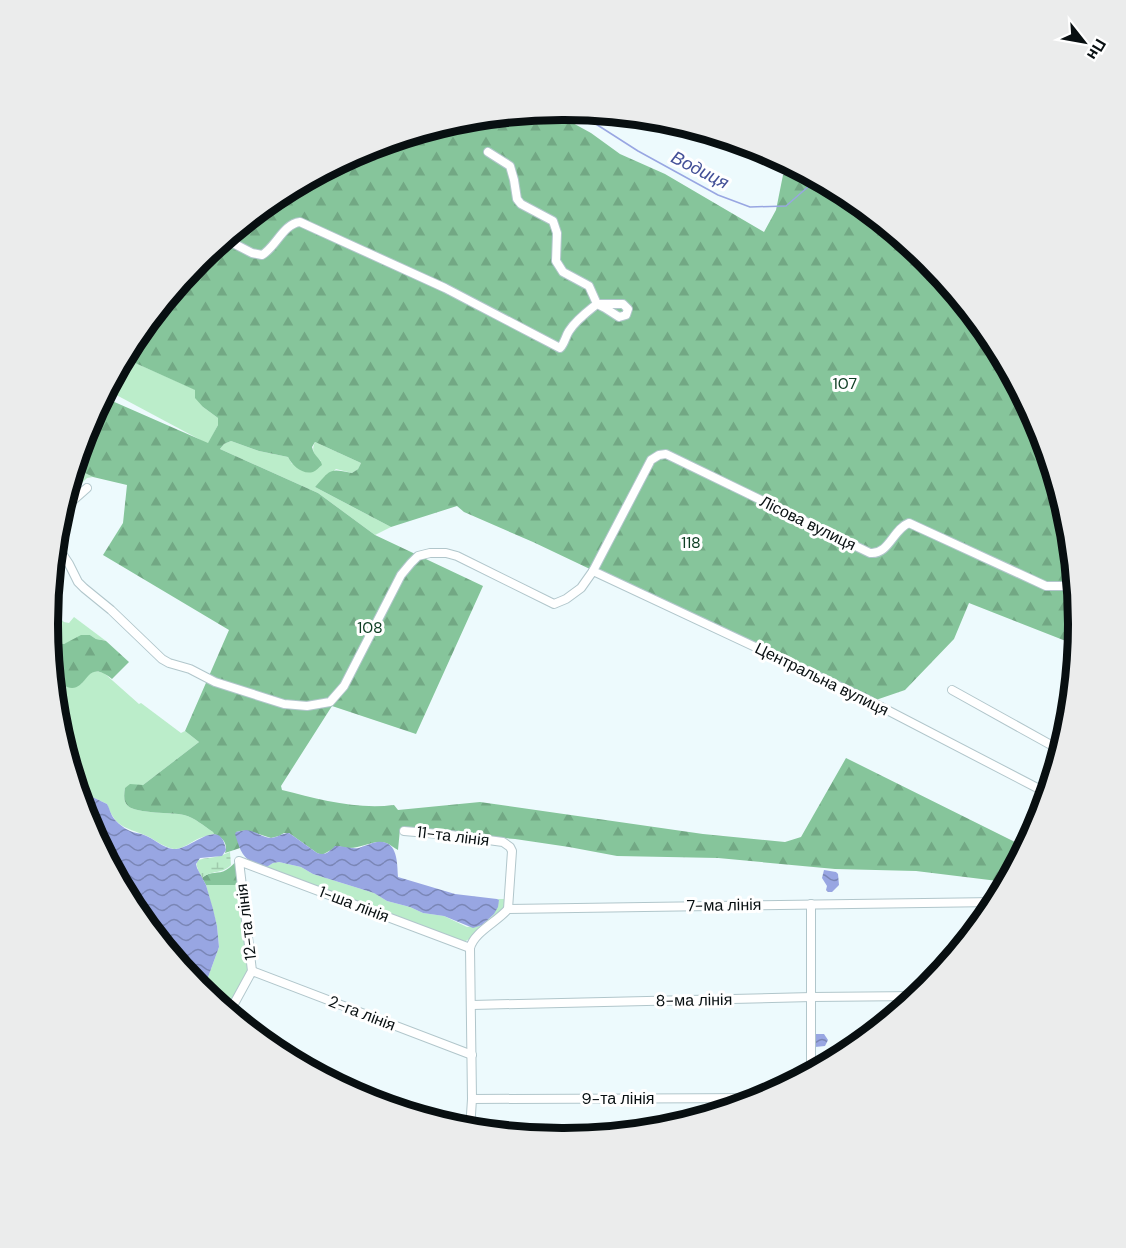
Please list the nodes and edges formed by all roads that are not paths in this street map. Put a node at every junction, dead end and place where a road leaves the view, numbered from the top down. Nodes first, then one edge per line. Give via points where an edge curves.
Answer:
1 (488, 152) dead end
2 (233, 243) edge
3 (87, 488) dead end
4 (75, 499) edge
5 (63, 556) edge
6 (593, 571) junction
7 (1066, 586) edge
8 (952, 690) dead end
9 (1052, 746) edge
10 (1040, 789) edge
11 (404, 831) dead end
12 (239, 861) joint
13 (983, 902) edge
14 (811, 904) junction
15 (508, 909) junction
16 (470, 948) junction
17 (252, 971) junction
18 (903, 996) edge
19 (812, 997) junction
20 (233, 1005) edge
21 (471, 1005) junction
22 (472, 1055) junction
23 (811, 1063) edge
24 (735, 1098) edge
25 (472, 1099) junction
26 (471, 1120) edge

1 - 2 street via 510,166 516,199 553,221 557,233 556,261 563,272 589,286 597,304 573,326 560,348 445,288 300,222 290,225 262,255
3 - 4 street
5 - 6 street via 78,582 162,659 215,682 284,704 307,706 330,702 344,687 401,574 418,556 446,553 467,560 554,604 581,588
6 - 7 street, Лісова вулиця via 651,460 666,454 870,553 884,549 909,523 1046,586
6 - 10 street, Центральна вулиця via 862,698
8 - 9 street
11 - 15 street, 11-та лінія via 507,844 512,851
12 - 16 street, 1-ша лінія
12 - 17 street, 12-та лінія
13 - 14 street, 7-ма лінія
14 - 15 street, 7-ма лінія
14 - 19 street
15 - 16 street via 472,940
16 - 21 street
17 - 20 street, 12-та лінія
17 - 22 street, 2-га лінія
18 - 19 street, 8-ма лінія
19 - 21 street, 8-ма лінія
19 - 23 street
21 - 22 street
22 - 25 street
24 - 25 street, 9-та лінія
25 - 26 street

